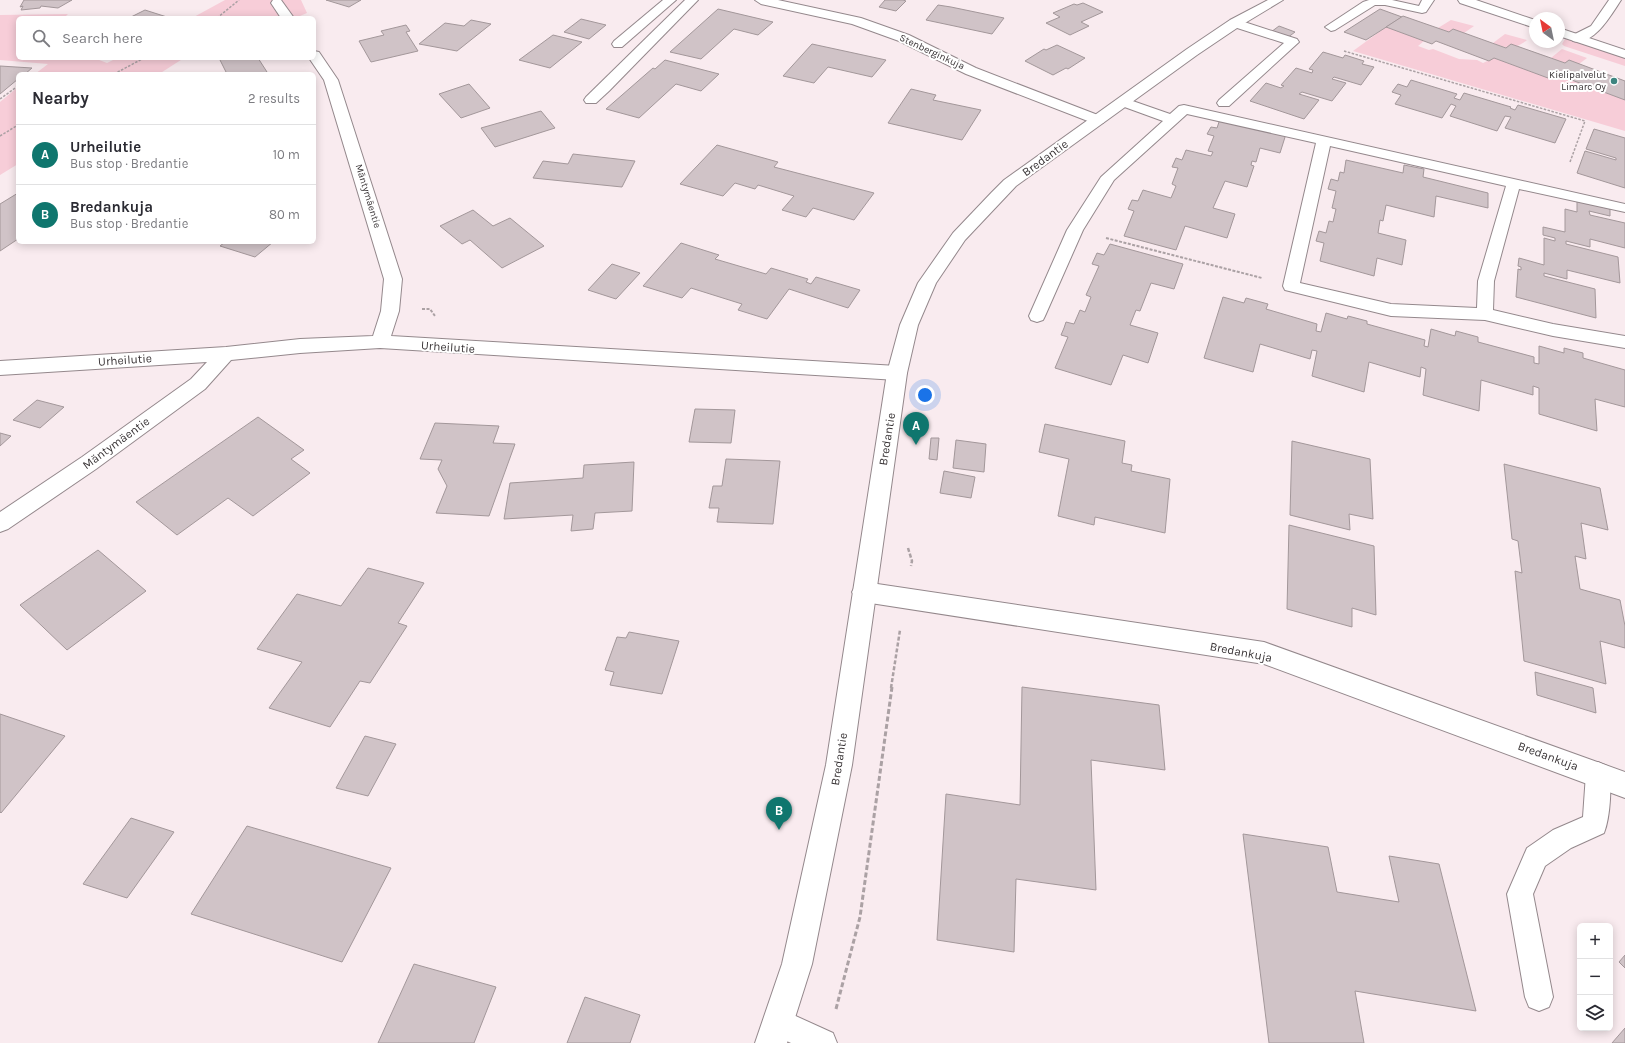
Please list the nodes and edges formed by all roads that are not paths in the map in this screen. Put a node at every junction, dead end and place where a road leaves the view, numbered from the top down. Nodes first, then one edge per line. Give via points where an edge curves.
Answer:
1 (670, 0) edge
2 (692, 0) edge
3 (761, 0) edge
4 (1277, 0) edge
5 (1428, 0) edge
6 (1464, 0) edge
7 (1615, 0) edge
8 (277, 3) dead end
9 (287, 16) edge
10 (1529, 22) edge
11 (1235, 23) junction
12 (1332, 27) dead end
13 (1565, 34) edge
14 (1577, 38) junction
15 (618, 44) dead end
16 (1625, 54) edge
17 (316, 58) edge
18 (591, 100) dead end
19 (1124, 102) junction
20 (1224, 103) dead end
21 (1098, 120) junction
22 (1173, 120) junction
23 (1324, 140) junction
24 (1514, 182) junction
25 (1625, 208) edge
26 (1485, 314) junction
27 (1037, 316) dead end
28 (380, 342) junction
29 (1625, 342) edge
30 (226, 354) junction
31 (0, 368) edge
32 (897, 373) junction
33 (0, 524) edge
34 (864, 592) junction
35 (1598, 774) junction
36 (1625, 785) edge
37 (1539, 997) dead end
38 (775, 1033) edge
39 (823, 1043) edge

1 - 15 lane
2 - 18 lane via 666,23 616,79
3 - 21 street, Stenberginkuja via 856,21 904,38 971,71
4 - 11 street, Bredantie
5 - 12 lane via 1422,10 1385,2 1367,4
6 - 10 street
7 - 14 lane via 1595,29
8 - 9 street
11 - 19 street, Bredantie
11 - 20 lane via 1293,42
13 - 14 street
14 - 16 street
17 - 28 street, Mäntymäentie via 331,80 393,279 390,311
19 - 21 street, Bredantie
19 - 22 lane
21 - 32 street, Bredantie via 1010,184 983,209 959,239 920,296 905,337
22 - 23 lane via 1184,109
22 - 27 lane via 1108,177 1075,230
23 - 24 lane
23 - 26 lane via 1291,286 1391,310
24 - 25 lane
24 - 26 lane via 1486,281
26 - 29 lane via 1553,330
28 - 30 street, Urheilutie via 300,346
28 - 32 street, Urheilutie
30 - 31 street, Urheilutie
30 - 33 street, Mäntymäentie via 198,384 90,463
32 - 34 street, Bredantie
34 - 35 street, Bredankuja via 1264,653
34 - 38 street, Bredantie via 839,765 797,964
35 - 36 street, Bredankuja
35 - 37 lane via 1595,824 1562,839 1536,857 1520,894
38 - 39 lane

